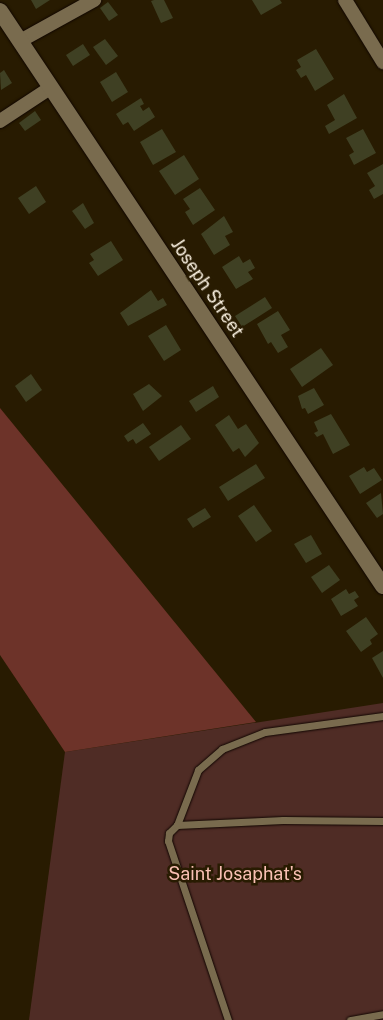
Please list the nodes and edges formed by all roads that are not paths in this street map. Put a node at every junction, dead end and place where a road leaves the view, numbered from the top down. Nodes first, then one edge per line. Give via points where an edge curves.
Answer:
1 (94, 0) edge
2 (345, 0) edge
3 (0, 11) edge
4 (20, 41) junction
5 (383, 62) edge
6 (50, 88) junction
7 (0, 121) edge
8 (383, 586) edge
9 (383, 716) edge
10 (383, 821) edge
11 (177, 825) junction
12 (383, 1014) edge
13 (228, 1020) edge
14 (350, 1020) edge

1 - 4 street
2 - 5 street
3 - 4 street, Joseph Street
4 - 6 street, Joseph Street
6 - 7 street
6 - 8 street, Joseph Street
9 - 11 lane via 265,732 222,749 198,770
10 - 11 lane via 283,820
11 - 13 lane via 169,833 168,841
12 - 14 lane

